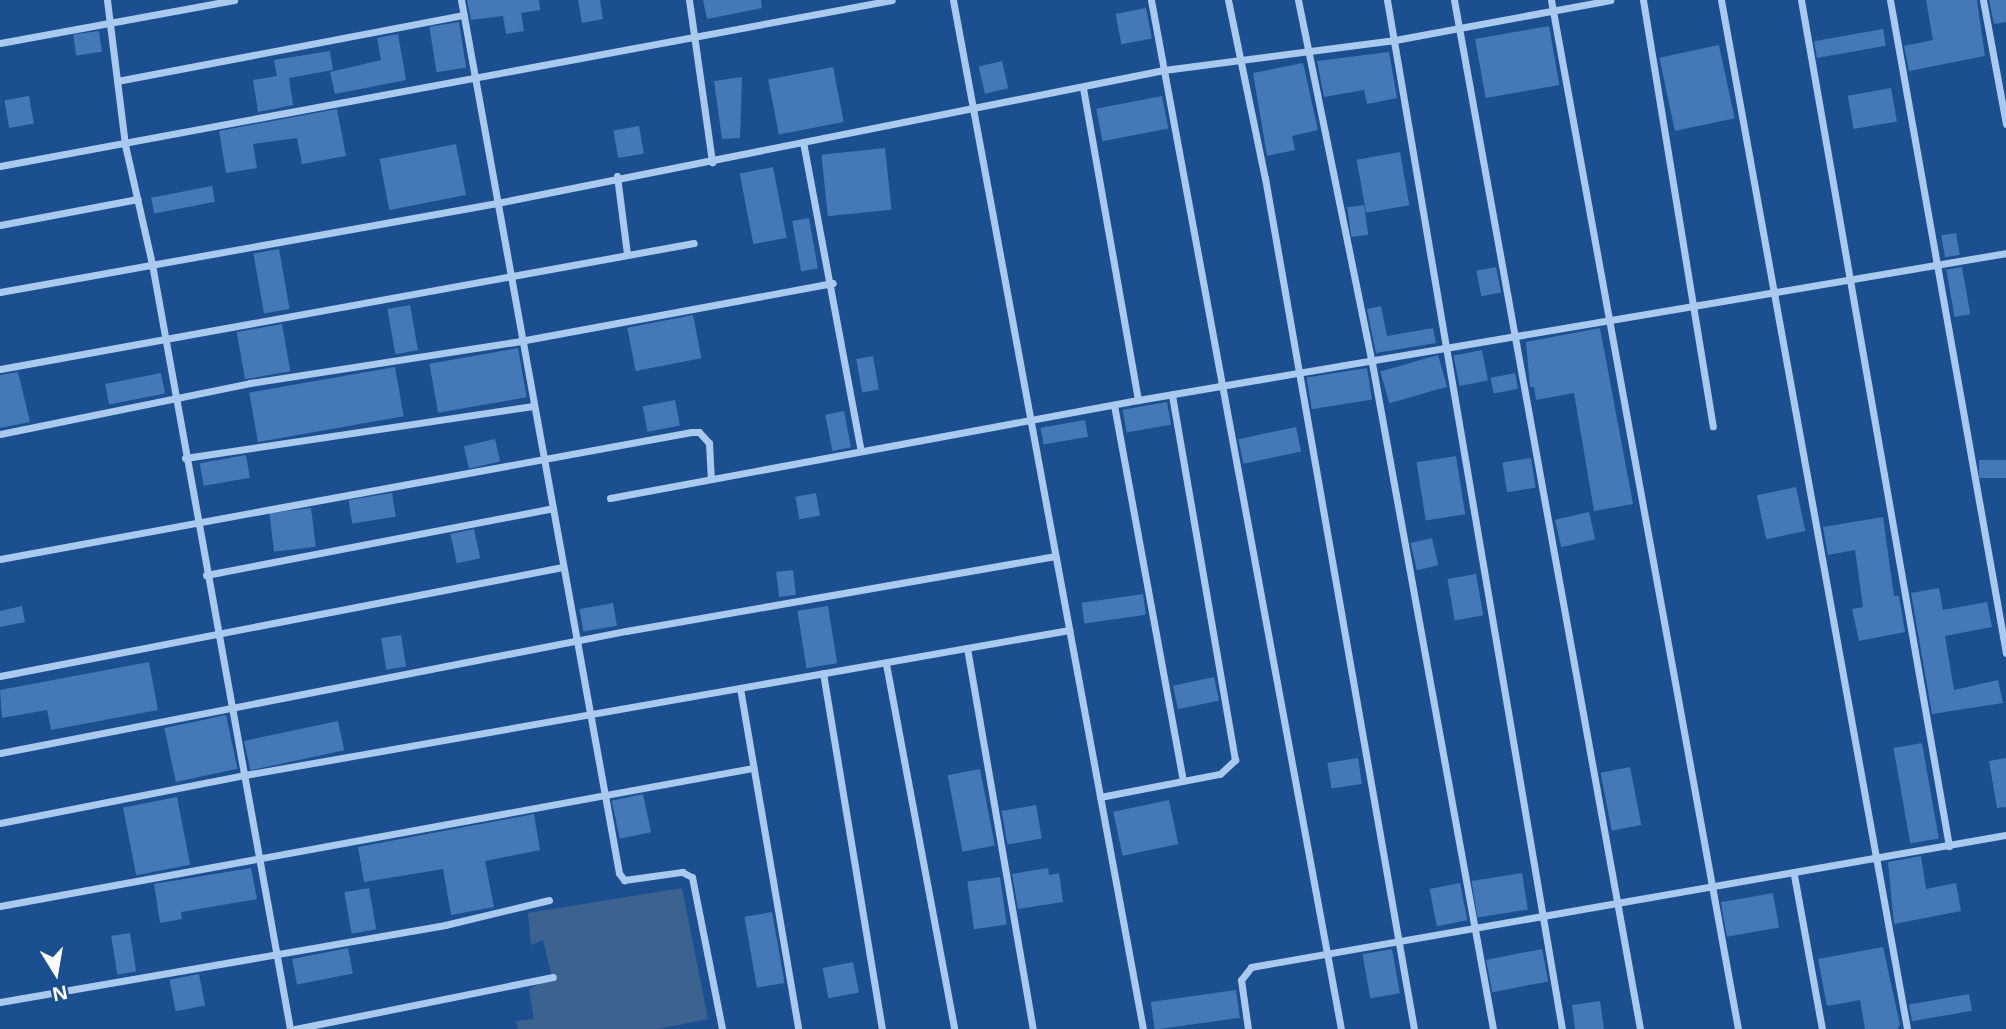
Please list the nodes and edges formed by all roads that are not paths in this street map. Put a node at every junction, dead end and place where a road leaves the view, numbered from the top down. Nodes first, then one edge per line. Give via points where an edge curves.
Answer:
1 (107, 0) edge
2 (234, 0) edge
3 (461, 0) edge
4 (689, 0) edge
5 (892, 0) edge
6 (953, 0) edge
7 (1152, 0) edge
8 (1228, 0) edge
9 (1298, 0) edge
10 (1387, 0) edge
11 (1454, 0) edge
12 (1551, 0) edge
13 (1609, 0) edge
14 (1643, 0) edge
15 (1721, 0) edge
16 (1801, 0) edge
17 (1890, 0) edge
18 (1983, 0) edge
19 (1553, 11) junction
20 (464, 15) junction
21 (111, 25) junction
22 (1460, 28) junction
23 (696, 33) junction
24 (1395, 40) junction
25 (0, 43) edge
26 (1307, 53) junction
27 (1238, 63) junction
28 (1164, 70) junction
29 (473, 76) junction
30 (117, 81) junction
31 (1083, 88) junction
32 (976, 110) junction
33 (2006, 124) edge
34 (803, 142) junction
35 (125, 145) junction
36 (712, 162) junction
37 (0, 166) edge
38 (617, 176) junction
39 (138, 199) junction
40 (498, 203) junction
41 (0, 225) edge
42 (694, 243) dead end
43 (2006, 253) edge
44 (627, 254) junction
45 (152, 264) junction
46 (1938, 266) junction
47 (509, 279) junction
48 (1849, 282) junction
49 (833, 283) junction
50 (0, 292) edge
51 (1776, 295) junction
52 (1693, 310) junction
53 (1606, 321) junction
54 (1514, 335) junction
55 (162, 338) junction
56 (520, 341) junction
57 (1446, 350) junction
58 (1372, 363) junction
59 (0, 369) edge
60 (1299, 375) junction
61 (1222, 388) junction
62 (1172, 394) junction
63 (174, 400) junction
64 (1138, 400) junction
65 (1114, 405) junction
66 (533, 407) junction
67 (1030, 420) junction
68 (1713, 426) dead end
69 (0, 434) edge
70 (861, 451) junction
71 (185, 458) junction
72 (544, 458) junction
73 (711, 478) junction
74 (610, 498) dead end
75 (553, 508) junction
76 (197, 521) junction
77 (1055, 556) junction
78 (0, 559) edge
79 (563, 567) junction
80 (206, 575) junction
81 (1069, 630) junction
82 (217, 633) junction
83 (577, 641) junction
84 (967, 648) junction
85 (2006, 653) edge
86 (886, 664) junction
87 (823, 673) junction
88 (0, 676) edge
89 (740, 688) junction
90 (232, 706) junction
91 (592, 714) junction
92 (0, 753) edge
93 (753, 768) junction
94 (245, 775) junction
95 (1183, 781) junction
96 (605, 795) junction
97 (1100, 797) junction
98 (0, 823) edge
99 (2006, 835) edge
100 (1950, 846) junction
101 (259, 857) junction
102 (1880, 860) junction
103 (1794, 875) junction
104 (1710, 889) junction
105 (549, 900) dead end
106 (1617, 904) junction
107 (0, 906) edge
108 (1542, 915) junction
109 (1476, 928) junction
110 (1398, 940) junction
111 (1327, 954) junction
112 (276, 955) junction
113 (552, 977) dead end
114 (0, 1002) edge
115 (292, 1029) edge
116 (722, 1029) edge
117 (798, 1029) edge
118 (882, 1029) edge
119 (954, 1029) edge
120 (1033, 1029) edge
121 (1143, 1029) edge
122 (1248, 1029) edge
123 (1341, 1029) edge
124 (1414, 1029) edge
125 (1493, 1029) edge
126 (1562, 1029) edge
127 (1640, 1029) edge
128 (1738, 1029) edge
129 (1822, 1029) edge
130 (1907, 1029) edge

1 - 21 street
2 - 21 street
3 - 20 street
4 - 23 street
5 - 23 street
6 - 32 street
7 - 28 street
8 - 27 street
9 - 26 street
10 - 24 street
11 - 22 street
12 - 19 street
13 - 19 street
14 - 52 street
15 - 51 street
16 - 48 street
17 - 46 street
18 - 33 street
19 - 22 street
19 - 53 street
20 - 29 street
20 - 30 street
21 - 25 street
21 - 30 street
22 - 24 street
22 - 54 street
23 - 29 street
23 - 36 street
24 - 26 street
24 - 57 street
26 - 27 street
26 - 58 street
27 - 28 street
27 - 60 street via 1265,178
28 - 31 street
28 - 61 street via 1191,198
29 - 35 street
29 - 40 street
30 - 35 street
31 - 32 street
31 - 64 street
32 - 34 street
32 - 67 street
34 - 36 street
34 - 49 street
35 - 37 street
35 - 39 street
36 - 38 street
38 - 40 street
38 - 44 street
39 - 41 street
39 - 45 street
40 - 45 street
40 - 47 street
42 - 44 street
43 - 46 street
44 - 47 street
45 - 50 street
45 - 55 street
46 - 48 street
46 - 85 street
47 - 55 street
47 - 56 street
48 - 51 street
48 - 100 street
49 - 56 street
49 - 70 street
51 - 52 street
51 - 102 street
52 - 53 street
52 - 68 street
53 - 54 street
53 - 104 street
54 - 57 street
54 - 106 street
55 - 59 street
55 - 63 street
56 - 63 street
56 - 66 street
57 - 58 street
57 - 108 street
58 - 60 street
58 - 109 street
60 - 61 street
60 - 110 street
61 - 62 street
61 - 111 street
62 - 64 street
62 - 95 street via 1236,750 1230,768
63 - 69 street
63 - 71 street
64 - 65 street
65 - 67 street
65 - 95 street
66 - 71 street
66 - 72 street
67 - 70 street
67 - 77 street
70 - 73 street
71 - 76 street
72 - 73 street via 699,432 709,443
72 - 75 street
72 - 76 street
73 - 74 street
75 - 79 street
75 - 80 street
76 - 78 street
76 - 80 street
77 - 81 street
77 - 83 street
79 - 82 street
79 - 83 street
80 - 82 street
81 - 84 street
81 - 97 street
82 - 88 street
82 - 90 street
83 - 90 street
83 - 91 street
84 - 86 street
84 - 120 street
86 - 87 street
86 - 119 street
87 - 89 street
87 - 118 street
89 - 91 street
89 - 93 street
90 - 92 street
90 - 94 street
91 - 94 street
91 - 96 street
93 - 96 street
93 - 117 street
94 - 98 street
94 - 101 street
95 - 97 street
96 - 101 street
96 - 116 street via 621,877 682,873 694,882
97 - 121 street
99 - 100 street
100 - 102 street
101 - 107 street
101 - 112 street
102 - 103 street
102 - 130 street
103 - 104 street
103 - 129 street
104 - 106 street
104 - 128 street
105 - 112 street via 445,925
106 - 108 street
106 - 127 street
108 - 109 street
108 - 126 street
109 - 110 street
109 - 125 street
110 - 111 street
110 - 124 street
111 - 122 street via 1251,967 1243,973
111 - 123 street
112 - 114 street
112 - 115 street
113 - 115 street

